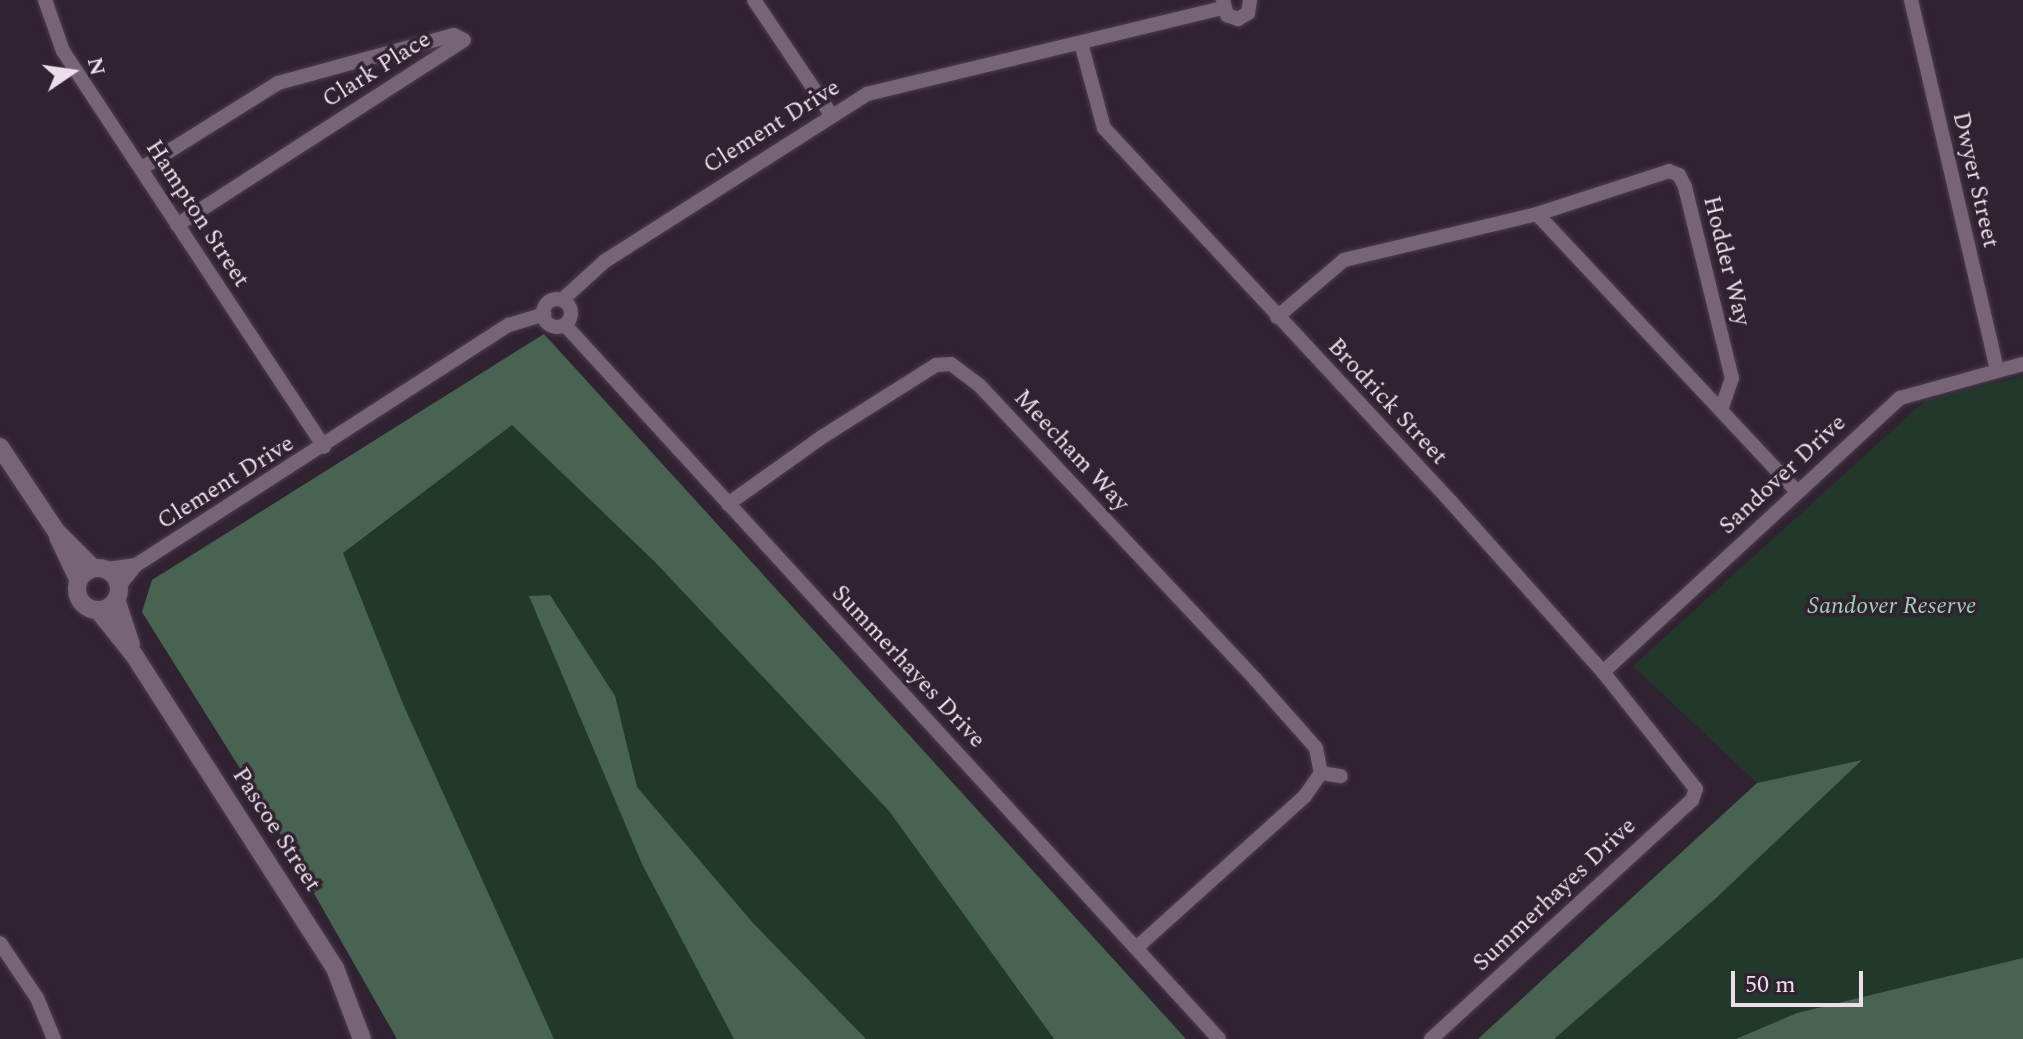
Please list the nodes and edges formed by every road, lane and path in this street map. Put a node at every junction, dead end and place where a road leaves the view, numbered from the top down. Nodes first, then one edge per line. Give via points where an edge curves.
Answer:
1 (45, 0) edge
2 (754, 0) edge
3 (1252, 0) edge
4 (1911, 0) edge
5 (1223, 4) edge
6 (1081, 43) junction
7 (830, 113) junction
8 (142, 168) junction
9 (1537, 214) junction
10 (177, 225) junction
11 (562, 300) junction
12 (544, 314) junction
13 (1277, 317) junction
14 (565, 325) junction
15 (2023, 364) edge
16 (1997, 370) junction
17 (1721, 410) junction
18 (0, 447) edge
19 (324, 447) junction
20 (1797, 492) junction
21 (728, 504) junction
22 (136, 565) junction
23 (93, 572) junction
24 (118, 592) junction
25 (98, 610) junction
26 (134, 655) junction
27 (1603, 672) junction
28 (1321, 773) junction
29 (1341, 776) dead end
30 (1691, 778) joint
31 (0, 943) edge
32 (1136, 948) junction
33 (54, 1039) edge
34 (362, 1039) edge
35 (1219, 1039) edge
36 (1431, 1039) edge

1 - 8 street, Hampton Street via 63,51
2 - 7 street
3 - 5 street, Clement Drive via 1242,18 1230,18
4 - 16 street, Dwyer Street
5 - 6 street, Clement Drive
6 - 7 street, Clement Drive via 908,81
6 - 13 street, Brodrick Street via 1104,128
7 - 11 street, Clement Drive via 605,261
8 - 10 street, Hampton Street
8 - 10 street, Clark Place via 278,83 454,35 464,40
9 - 13 street, Hodder Way via 1344,260
9 - 17 street
9 - 17 street, Hodder Way via 1669,171 1679,175 1732,378
10 - 19 street, Hampton Street
11 - 12 street via 547,303
11 - 14 street via 571,311
12 - 14 street via 549,324
12 - 19 street, Clement Drive via 509,325
13 - 27 street, Brodrick Street
14 - 21 street, Summerhayes Drive
15 - 16 street, Sandover Drive
16 - 20 street, Sandover Drive via 1900,398
17 - 20 street
18 - 23 street, Pascoe Street via 56,531
19 - 22 street, Clement Drive
20 - 27 street, Sandover Drive
21 - 28 street, Meecham Way via 936,365 951,364 980,386 1255,679 1316,748
21 - 32 street, Summerhayes Drive
22 - 23 street, Clement Drive
22 - 24 street, Clement Drive
23 - 24 street, Pascoe Street
23 - 25 street, Pascoe Street via 80,600
24 - 25 street
24 - 26 street, Pascoe Street
25 - 26 street, Pascoe Street
26 - 34 street, Pascoe Street via 335,968
27 - 30 street, Brodrick Street
28 - 29 street
28 - 32 street via 1315,786
30 - 36 street, Summerhayes Drive via 1696,789 1692,800
31 - 33 street via 37,998
32 - 35 street, Summerhayes Drive

